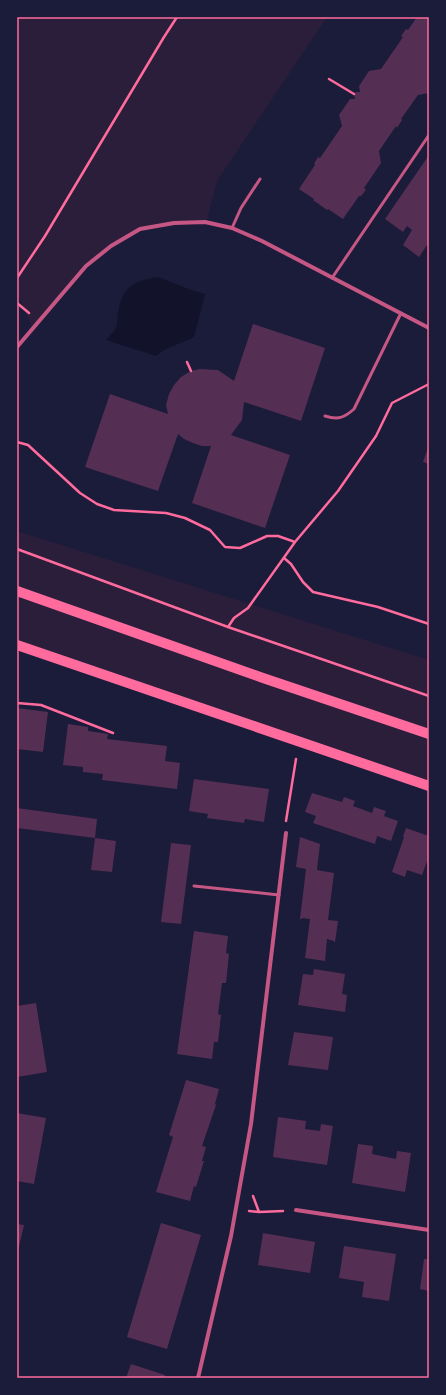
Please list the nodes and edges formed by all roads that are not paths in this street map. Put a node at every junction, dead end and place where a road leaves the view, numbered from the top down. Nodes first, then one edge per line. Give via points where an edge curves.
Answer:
1 (429, 135) edge
2 (260, 179) dead end
3 (232, 228) junction
4 (332, 278) junction
5 (401, 314) junction
6 (429, 328) edge
7 (17, 346) edge
8 (325, 416) dead end
9 (17, 591) edge
10 (17, 645) edge
11 (429, 734) edge
12 (429, 786) edge
13 (286, 833) dead end
14 (194, 886) dead end
15 (279, 895) junction
16 (296, 1210) road end
17 (429, 1230) edge
18 (198, 1378) edge

1 - 4 lane
2 - 3 lane via 241,208
3 - 4 street
3 - 7 street via 205,222 174,222 140,229 111,246 86,266
4 - 5 street
5 - 6 street
5 - 8 lane via 354,409 346,417
9 - 11 main road
10 - 12 main road
13 - 15 street
14 - 15 lane
15 - 18 street via 251,1124 231,1236
16 - 17 street

